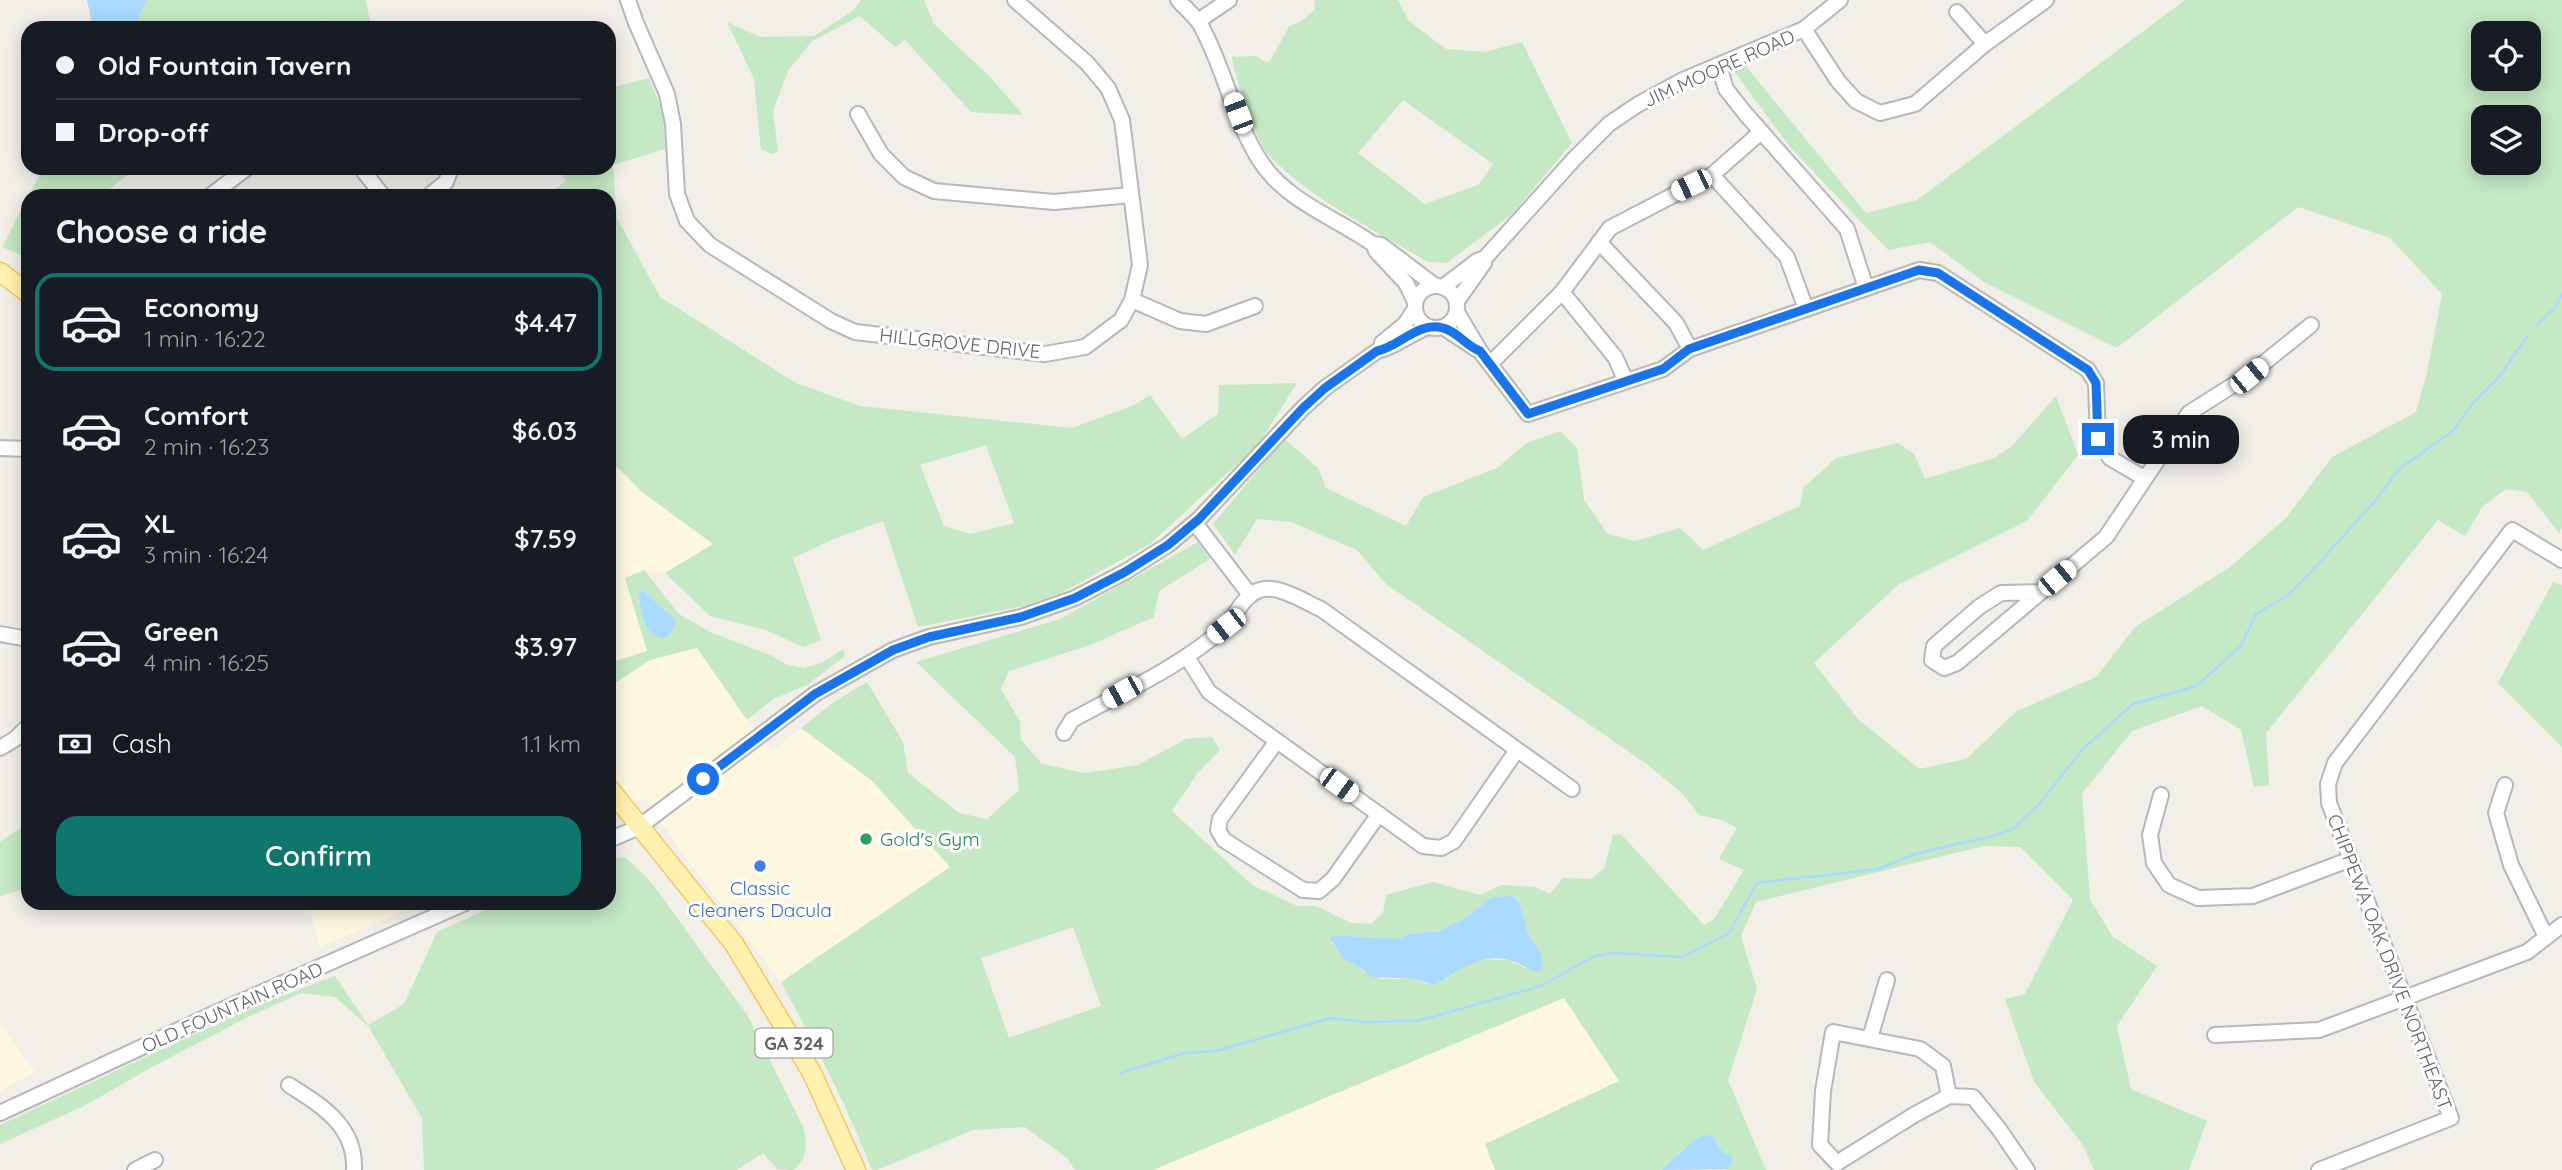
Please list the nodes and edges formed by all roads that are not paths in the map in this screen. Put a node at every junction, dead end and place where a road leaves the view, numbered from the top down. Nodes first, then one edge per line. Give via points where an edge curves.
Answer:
1 (628, 0) edge
2 (1015, 0) edge
3 (1178, 0) edge
4 (1229, 0) edge
5 (1840, 0) edge
6 (2046, 0) edge
7 (1957, 12) dead end
8 (1198, 21) junction
9 (1804, 29) junction
10 (1985, 44) junction
11 (1719, 66) junction
12 (858, 114) dead end
13 (1761, 132) junction
14 (238, 175) edge
15 (366, 175) edge
16 (448, 175) edge
17 (1712, 175) junction
18 (219, 189) edge
19 (378, 189) edge
20 (438, 189) edge
21 (1131, 195) junction
22 (1599, 242) junction
23 (1373, 244) junction
24 (1485, 258) junction
25 (0, 272) edge
26 (1439, 286) junction
27 (21, 288) edge
28 (1866, 288) junction
29 (1562, 292) junction
30 (1132, 300) junction
31 (1415, 305) junction
32 (1255, 306) dead end
33 (1457, 306) junction
34 (1806, 309) junction
35 (2312, 325) dead end
36 (1435, 327) junction
37 (1689, 349) junction
38 (1377, 351) junction
39 (1480, 351) junction
40 (1490, 364) junction
41 (1626, 381) junction
42 (0, 448) edge
43 (21, 449) edge
44 (2144, 478) junction
45 (1195, 523) junction
46 (2562, 560) edge
47 (2040, 592) junction
48 (1250, 595) junction
49 (0, 634) edge
50 (21, 638) edge
51 (1187, 657) junction
52 (21, 733) edge
53 (1064, 733) dead end
54 (1277, 741) junction
55 (0, 748) edge
56 (1517, 750) junction
57 (2505, 785) dead end
58 (1572, 789) dead end
59 (2161, 795) dead end
60 (616, 797) edge
61 (1379, 814) junction
62 (639, 827) junction
63 (616, 837) edge
64 (2351, 859) junction
65 (449, 910) edge
66 (2562, 925) edge
67 (2546, 937) junction
68 (1887, 980) dead end
69 (2405, 999) junction
70 (2215, 1035) dead end
71 (1870, 1038) junction
72 (289, 1085) dead end
73 (1950, 1096) junction
74 (0, 1113) edge
75 (155, 1160) dead end
76 (135, 1170) edge
77 (355, 1170) edge
78 (856, 1170) edge
79 (2027, 1170) edge
80 (2319, 1170) edge

1 - 30 street, HILLGROVE DRIVE via 667,94 677,194 687,221 710,245 831,321 855,331 1045,354 1085,347 1121,320
2 - 21 street, HILLGROVE DRIVE via 1087,63 1108,88 1122,120
3 - 8 street
4 - 8 street
5 - 9 street, JIM MOORE ROAD
6 - 10 street
7 - 10 street
8 - 23 street via 1261,163 1293,195
9 - 10 street via 1856,101 1880,113 1915,104
9 - 11 street, JIM MOORE ROAD
11 - 13 street via 1726,89
11 - 24 street, JIM MOORE ROAD via 1683,80 1609,124
12 - 21 street via 881,154 904,177 934,191 1054,202
13 - 17 street
13 - 28 street via 1847,229
14 - 18 street
15 - 19 street
16 - 20 street
17 - 22 street via 1629,216
17 - 34 street via 1787,257
21 - 30 street, HILLGROVE DRIVE via 1140,265
22 - 29 street
22 - 37 street via 1676,323
23 - 26 street
23 - 31 street via 1406,283
24 - 26 street, JIM MOORE ROAD
24 - 33 street, JIM MOORE ROAD
25 - 27 main road
26 - 31 street via 1422,290
26 - 33 street via 1450,290
28 - 34 street
28 - 44 street via 1919,270 1938,273 2088,370 2096,383 2098,439 2110,458
29 - 40 street
29 - 41 street via 1615,357
30 - 32 street via 1180,321 1206,324
31 - 36 street via 1419,320
31 - 38 street via 1405,324
33 - 36 street via 1450,323
33 - 39 street
34 - 37 street
35 - 44 street via 2249,376 2189,413
36 - 38 street
36 - 39 street
37 - 41 street via 1663,369
38 - 45 street via 1303,408
39 - 40 street
40 - 41 street via 1528,414
42 - 43 street
44 - 47 street via 2106,537
45 - 48 street
45 - 62 street via 1125,572 1075,598 893,650 815,694
46 - 64 street, CHIPPEWA OAK DRIVE NORTHEAST via 2512,530 2335,763 2328,783 2329,803
47 - 47 street via 2001,593 1934,646 1932,660 1944,668 1957,663
48 - 51 street via 1226,626
48 - 56 street via 1262,589 1279,591 1321,609
49 - 50 street
51 - 53 street via 1072,720
51 - 54 street via 1209,692
52 - 55 street
54 - 61 street
54 - 61 street via 1220,819 1218,831 1224,840 1303,890 1319,891 1333,879
56 - 58 street
56 - 61 street via 1454,841 1441,848 1423,846
57 - 67 street via 2496,813 2511,865
59 - 64 street via 2150,835 2154,863 2169,885 2198,898 2253,896
60 - 62 main road, GA 324
62 - 63 street
62 - 78 main road, GA 324 via 734,944 812,1073
64 - 69 street, CHIPPEWA OAK DRIVE NORTHEAST
65 - 74 street, OLD FOUNTAIN ROAD
66 - 67 street
67 - 69 street via 2527,952
68 - 71 street
69 - 70 street via 2319,1030
69 - 80 street, CHIPPEWA OAK DRIVE NORTHEAST via 2451,1118
71 - 73 street via 1920,1049 1943,1066
71 - 73 street via 1833,1032 1820,1145 1837,1163
72 - 77 street via 330,1112 349,1135
73 - 79 street via 1973,1097
75 - 76 street

